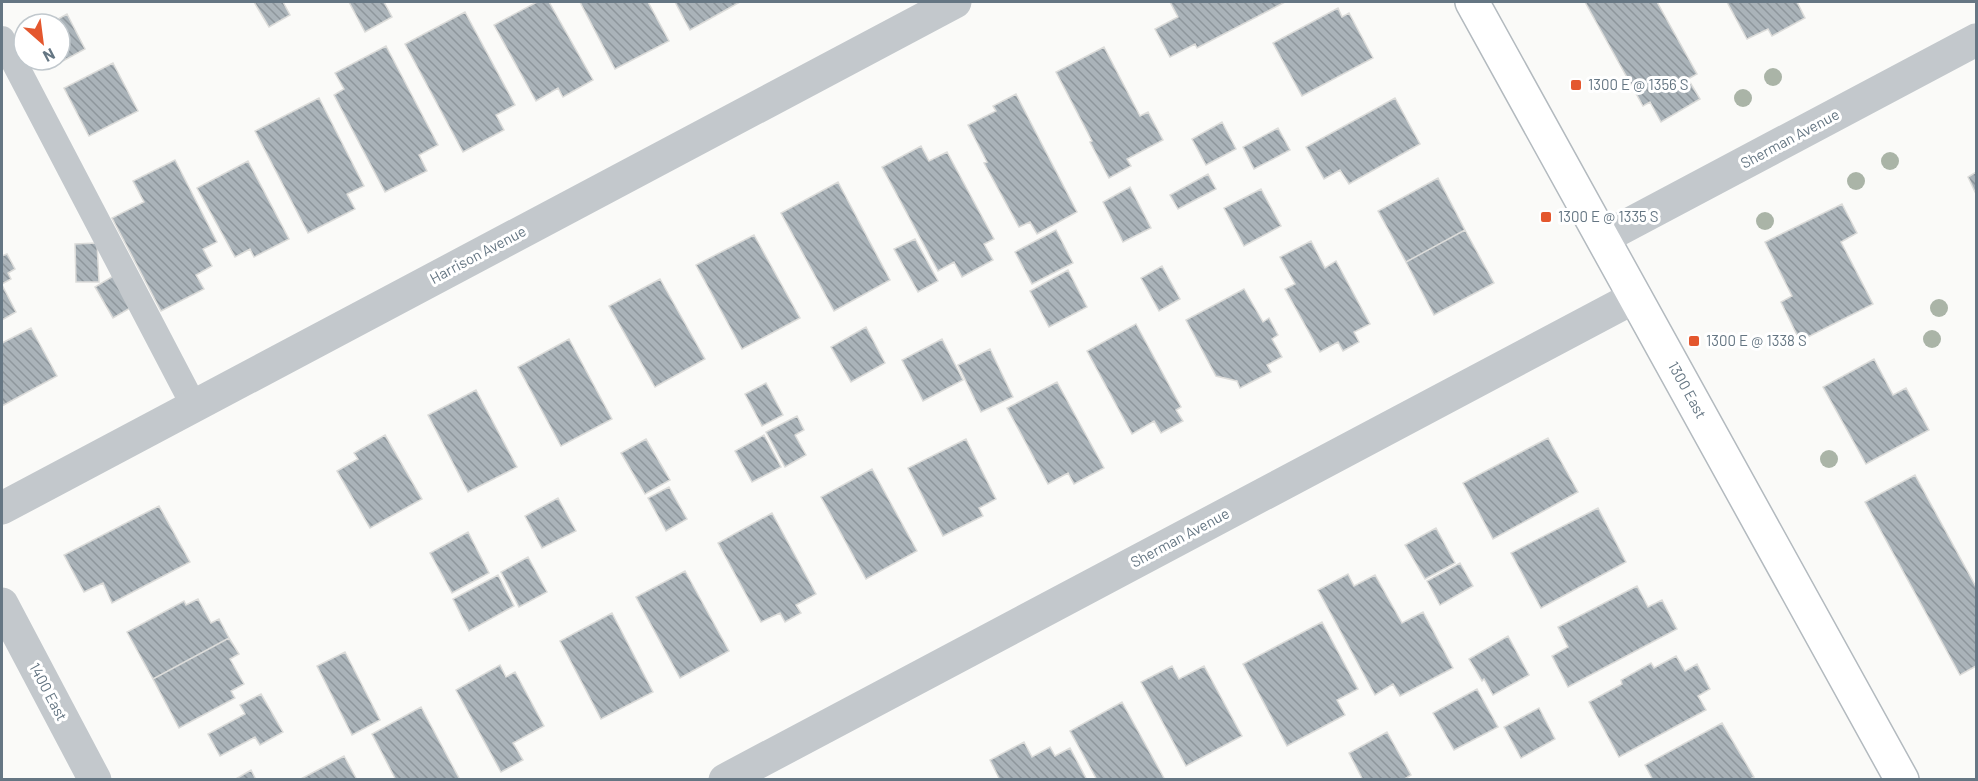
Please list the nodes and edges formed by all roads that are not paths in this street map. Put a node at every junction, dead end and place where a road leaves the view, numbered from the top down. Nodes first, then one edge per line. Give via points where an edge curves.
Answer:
1 (955, 2) edge
2 (1472, 2) edge
3 (2, 39) edge
4 (1977, 40) edge
5 (1603, 238) junction
6 (1635, 297) junction
7 (194, 406) junction
8 (2, 508) edge
9 (2, 604) edge
10 (95, 780) edge
11 (725, 780) edge
12 (1902, 780) edge

1 - 7 street, Harrison Avenue
2 - 5 main road, 1300 East
3 - 7 lane
4 - 5 street, Sherman Avenue
5 - 6 main road, 1300 East
6 - 11 street, Sherman Avenue
6 - 12 main road, 1300 East
7 - 8 street, Harrison Avenue
9 - 10 street, 1400 East

